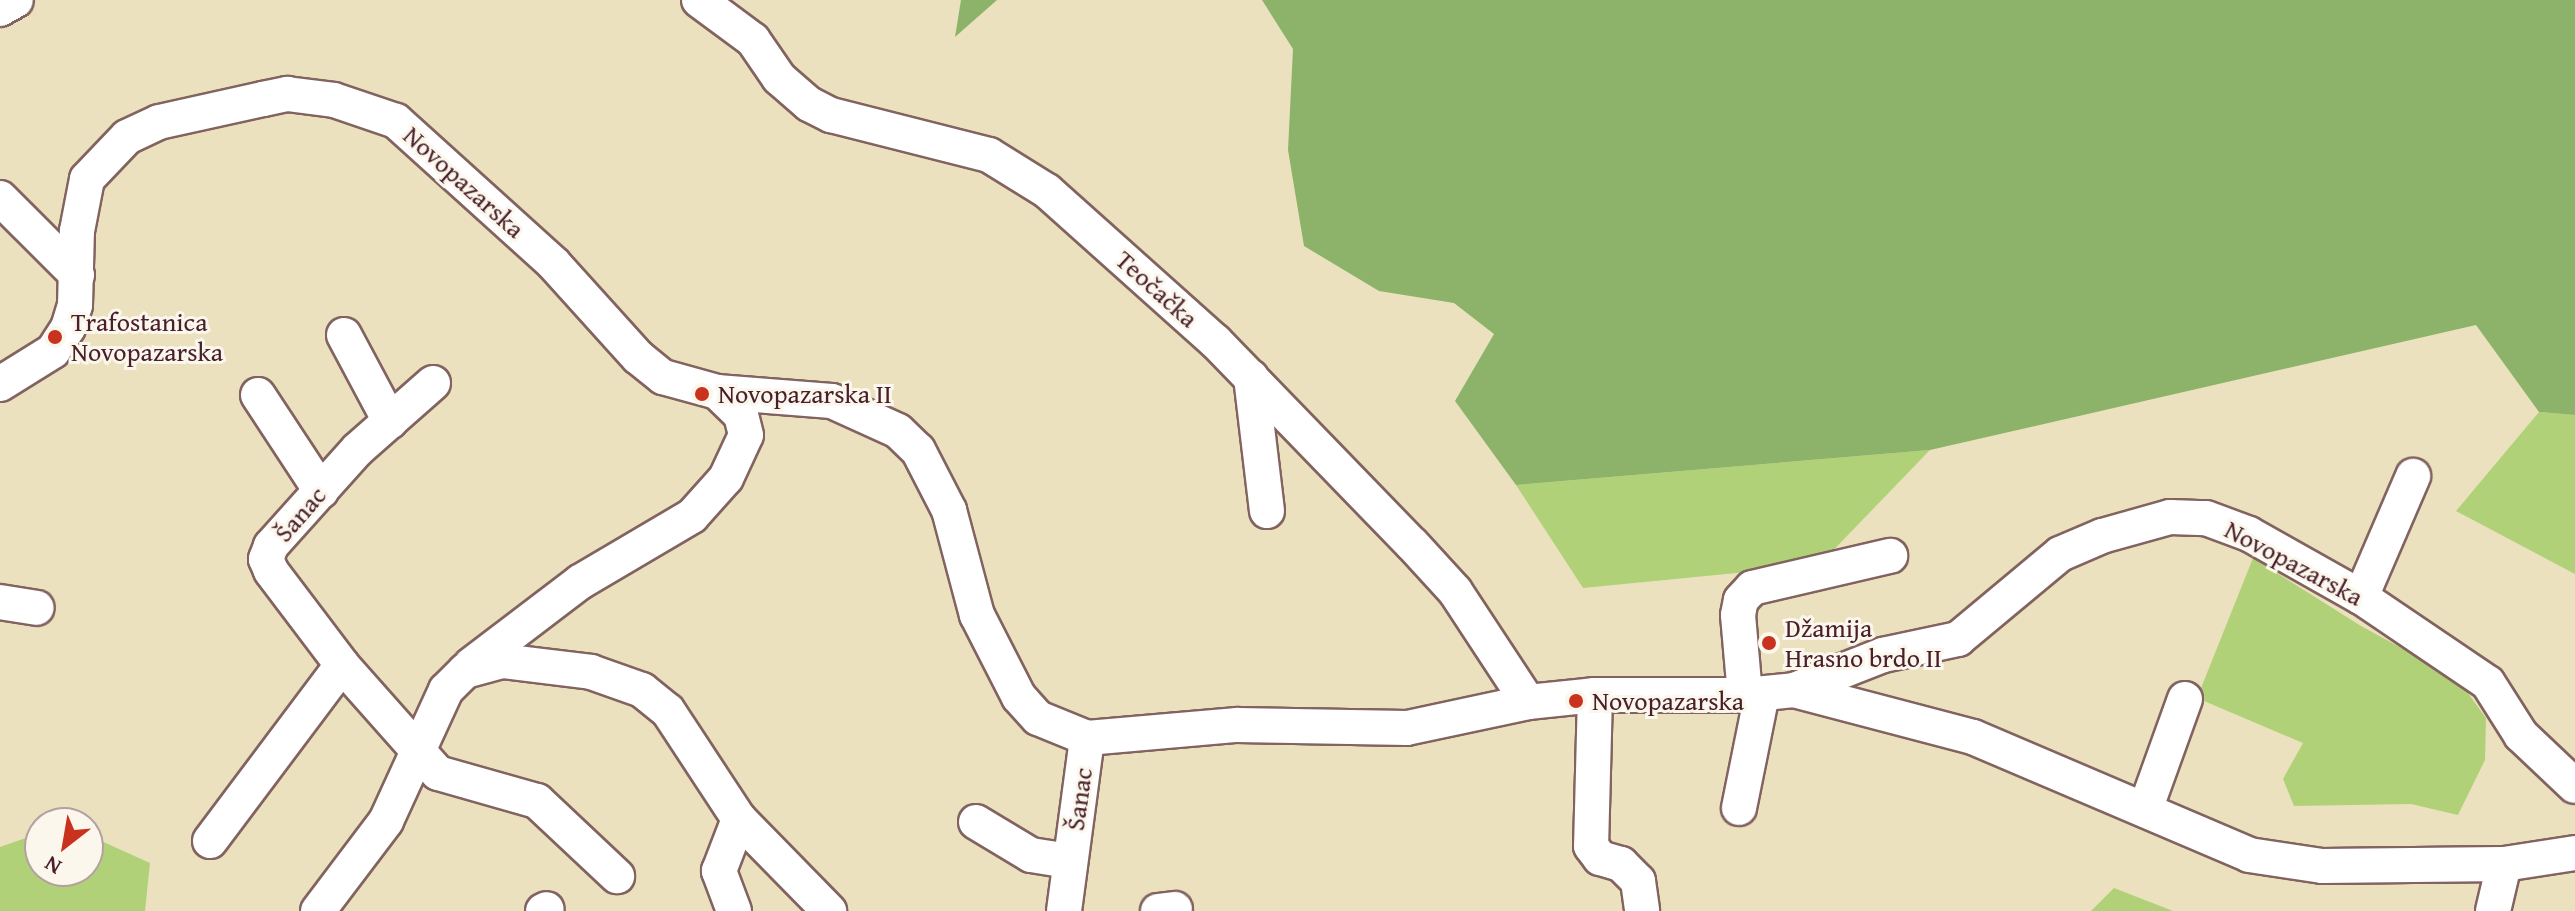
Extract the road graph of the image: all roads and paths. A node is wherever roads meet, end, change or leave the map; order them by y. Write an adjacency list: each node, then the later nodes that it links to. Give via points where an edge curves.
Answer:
1 (16, 0): 3 (street)
2 (699, 0): 7 (street, Teočačka, via 753,40 779,78 809,104 831,115 976,151 1019,169)
3 (0, 9)
4 (0, 198): 5 (street)
5 (77, 275): 9 (street, Novopazarska, via 75,305 53,351); 10 (street, Novopazarska, via 77,231 87,179 127,137 159,122 287,94 334,100 396,121 563,273 638,357 663,377)
6 (344, 335): 12 (street)
7 (1251, 377): 15 (street); 25 (street, Teočačka, via 1455,591)
8 (433, 383): 12 (street, Šanac)
9 (0, 384)
10 (717, 392): 21 (street, via 741,415 746,435 726,478 692,516 580,582); 26 (street, Novopazarska, via 832,401 898,431 918,450 949,510 977,615 1019,697 1038,718)
11 (258, 395): 14 (street)
12 (390, 421): 14 (street, Šanac)
13 (2413, 476): 17 (street)
14 (321, 491): 20 (street, Šanac, via 271,546 266,559)
15 (1267, 511)
16 (1890, 556): 22 (street, via 1752,588 1741,600 1738,615)
17 (2361, 597): 22 (street, Novopazarska, via 2249,534 2206,518 2170,517 2060,554 1958,639 1883,655); 28 (street, Novopazarska, via 2488,683 2521,735)
18 (0, 602): 19 (street)
19 (37, 608)
20 (342, 665): 27 (street, Šanac); 33 (street)
21 (465, 671): 27 (street, via 435,709); 31 (street, via 502,661 549,666 591,672 642,690 668,711)
22 (1767, 693): 23 (street, Novopazarska); 29 (street); 30 (street, Novopazarska, via 1973,737)
23 (1595, 695): 25 (street, Novopazarska); 42 (street, via 1593,853 1621,864 1638,881)
24 (2185, 699): 30 (street)
25 (1528, 702): 26 (street, Novopazarska, via 1407,728 1237,725)
26 (1087, 738): 35 (street, Šanac)
27 (420, 754): 37 (street, Šanac, via 454,780 537,801); 38 (street, via 386,821)
28 (2575, 786)
29 (1739, 808)
30 (2145, 810): 36 (street, Novopazarska, via 2249,855 2322,866)
31 (739, 819): 39 (street, via 719,871); 40 (street)
32 (976, 822): 35 (street, Šanac, via 1031,855)
33 (210, 841)
34 (2575, 853): 36 (street, Novopazarska)
35 (1070, 861): 41 (street, Šanac)
36 (2504, 864): 43 (street)
37 (617, 876)
38 (318, 911)
39 (734, 911)
40 (829, 911)
41 (1064, 911)
42 (1642, 911)
43 (2493, 911)

